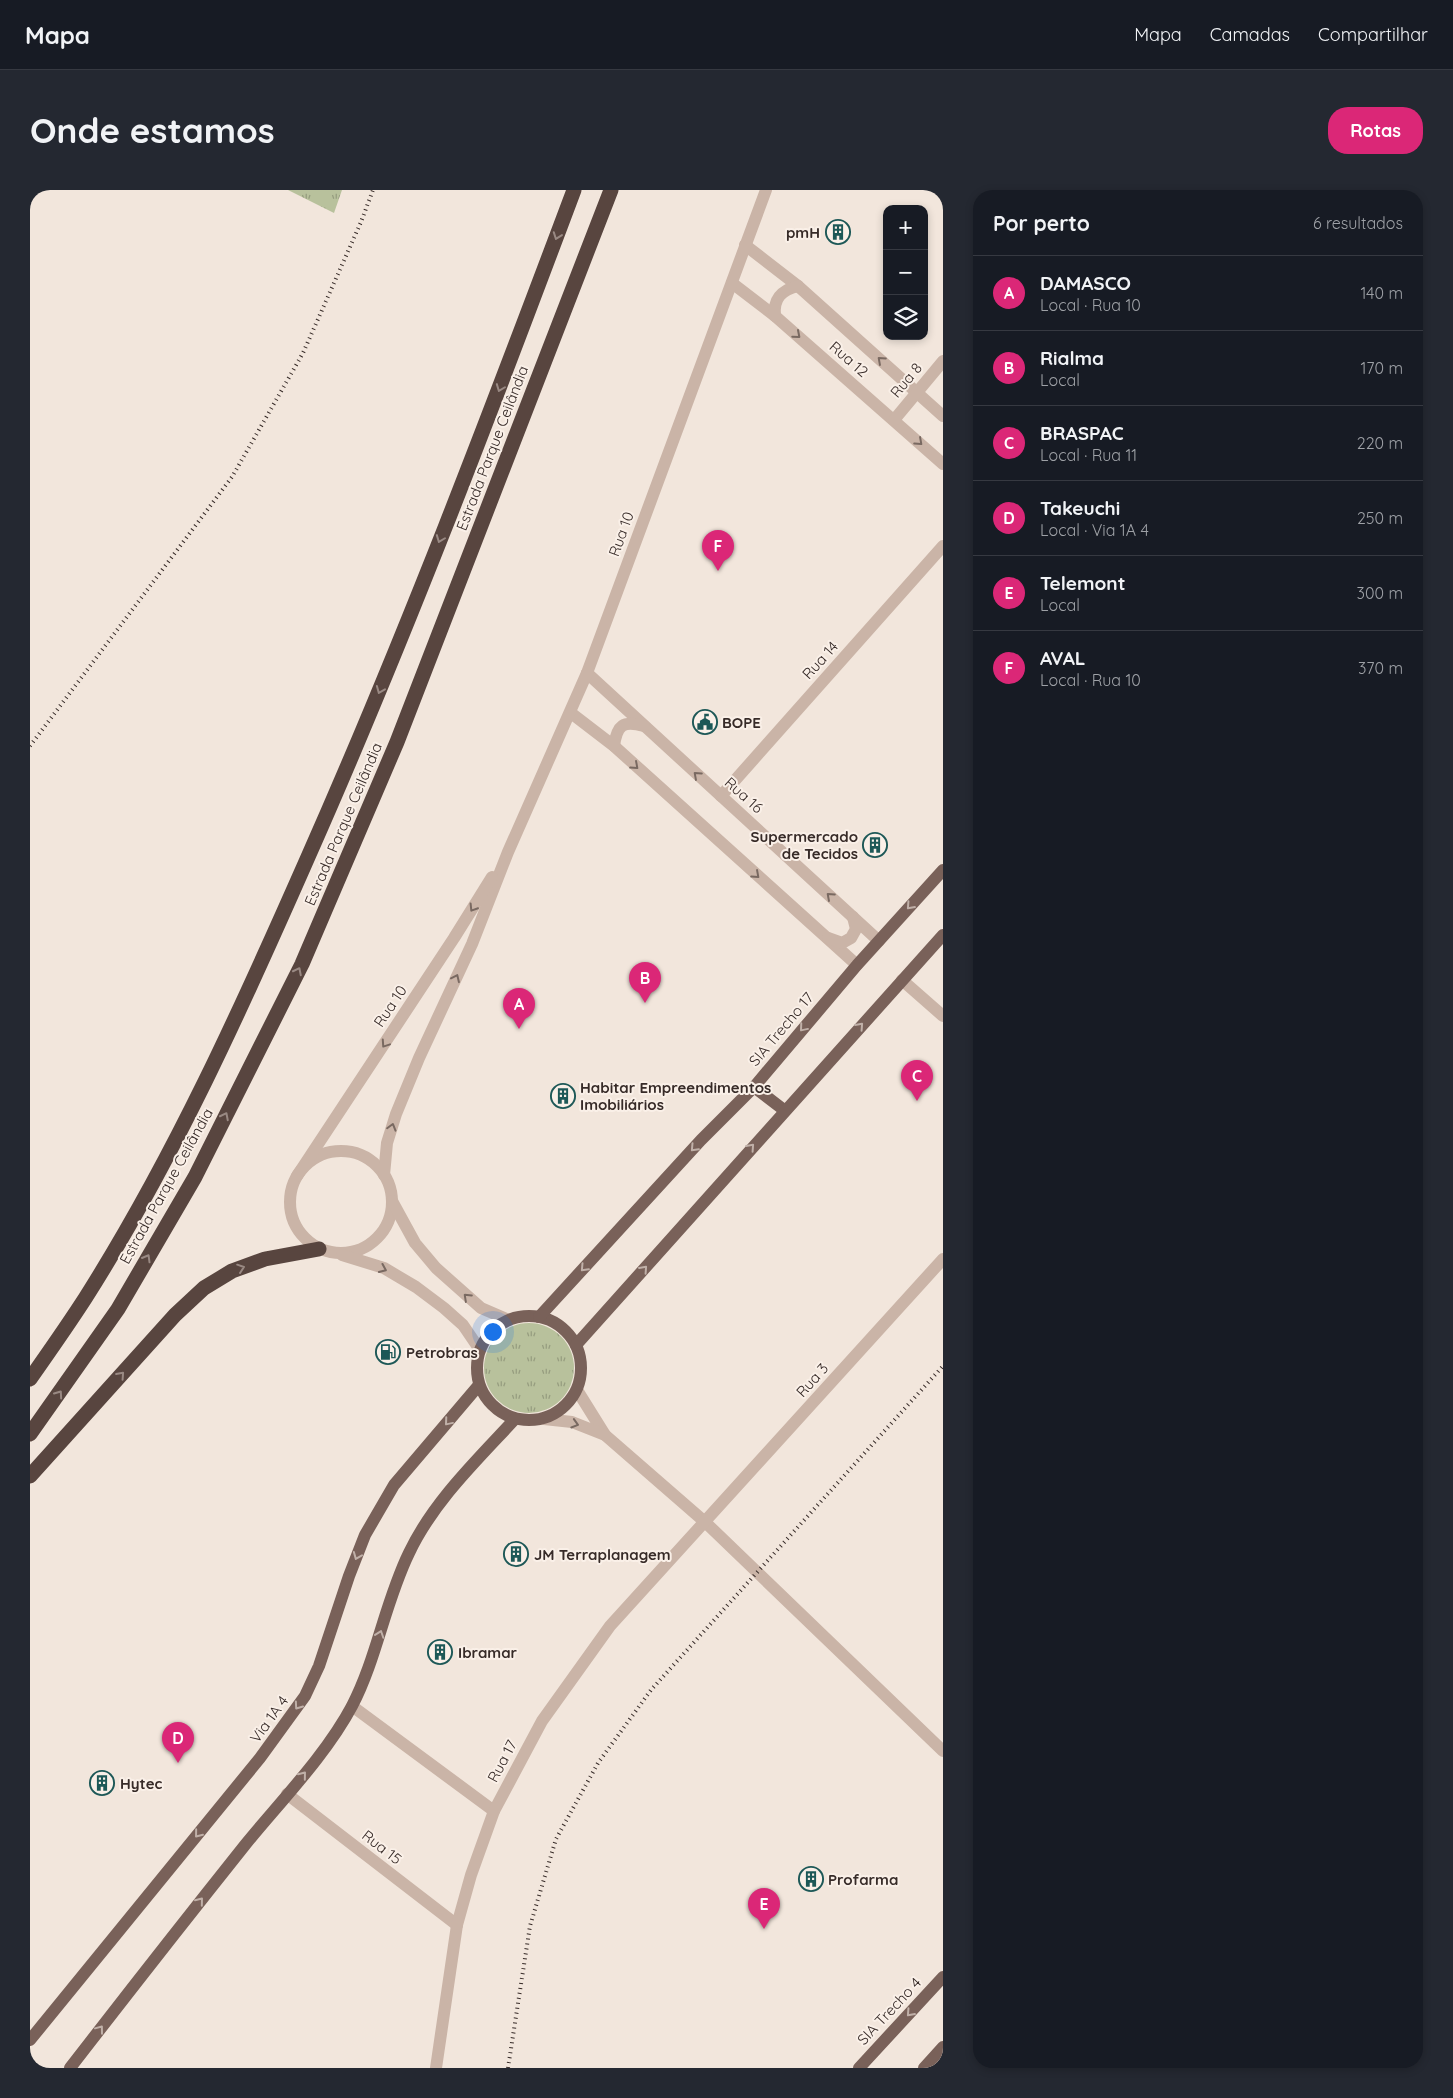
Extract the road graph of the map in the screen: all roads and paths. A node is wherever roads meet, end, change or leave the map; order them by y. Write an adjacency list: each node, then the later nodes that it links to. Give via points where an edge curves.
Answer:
1 (574, 190): 42 (highway, Estrada Parque Ceilândia, one-way to 42, via 414,605 270,943 161,1166 86,1298)
2 (610, 190): 47 (highway, Estrada Parque Ceilândia, one-way to 2, via 118,1309 190,1185 302,964 397,742)
3 (758, 190): 5 (street, Rua 10)
4 (766, 190): 5 (street, Rua 10)
5 (752, 224): 6 (street, Rua 10)
6 (745, 245): 7 (street, Rua 10); 8 (street, Rua 12)
7 (732, 283): 9 (street, Rua 12); 16 (street, Rua 10)
8 (798, 286): 9 (street, via 782,292 777,298); 11 (street, Rua 12, one-way to 8)
9 (775, 316): 13 (street, Rua 12, one-way to 13)
10 (943, 361): 11 (street, Rua 8)
11 (916, 392): 12 (street, Rua 12); 13 (street, Rua 8)
12 (943, 416)
13 (894, 420): 14 (street, Rua 12, one-way to 14)
14 (943, 464)
15 (943, 546): 20 (street, Rua 14)
16 (587, 673): 17 (street, Rua 10); 18 (street, Rua 16)
17 (571, 713): 19 (street); 21 (street, Rua 10)
18 (644, 726): 19 (street, via 631,722 621,726); 20 (street, Rua 16, one-way to 18)
19 (614, 746): 25 (street, one-way to 25)
20 (721, 796): 23 (street, Rua 16, one-way to 20)
21 (508, 852): 32 (street, Rua 10, one-way to 21, via 387,1143 396,1114 472,944); 33 (street, Rua 10, one-way to 33, via 444,955)
22 (943, 870): 26 (main road, SIA Trecho 17, one-way to 26)
23 (853, 917): 25 (street, via 856,929 851,938 842,943); 26 (street, Rua 16)
24 (943, 935): 28 (main road)
25 (826, 937): 27 (street)
26 (879, 941): 27 (main road, SIA Trecho 17)
27 (857, 965): 30 (main road, SIA Trecho 17, one-way to 30)
28 (902, 980): 29 (street); 31 (main road, one-way to 28)
29 (943, 1016)
30 (754, 1087): 31 (main road); 38 (main road, SIA Trecho 17, one-way to 38)
31 (784, 1110): 40 (main road, one-way to 31)
32 (384, 1175): 33 (street, via 373,1162 358,1154 340,1151 323,1154 308,1163); 34 (street)
33 (297, 1176): 35 (street, via 291,1192 290,1209 295,1226)
34 (392, 1201): 36 (street, via 382,1233 370,1244 354,1251); 39 (street, one-way to 34, via 480,1308 436,1268 415,1243)
35 (319, 1249): 36 (street); 49 (highway, one-way to 35, via 175,1315 204,1288 232,1271 265,1259)
36 (337, 1253): 41 (street, one-way to 41, via 384,1268 416,1287 463,1325)
37 (943, 1259): 50 (street, Rua 3)
38 (539, 1317): 39 (main road); 40 (main road, via 562,1327)
39 (509, 1320): 41 (main road, via 497,1327)
40 (576, 1344): 44 (main road, via 581,1367)
41 (480, 1350): 43 (main road)
42 (30, 1379)
43 (479, 1385): 45 (main road, via 492,1406); 57 (main road, Via 1A 4, one-way to 57, via 394,1485 365,1535 320,1666 305,1696 260,1758)
44 (577, 1390): 46 (main road, via 558,1412); 48 (street)
45 (515, 1419): 46 (main road); 51 (main road, one-way to 45, via 408,1553 441,1503)
46 (544, 1419): 48 (street, one-way to 48, via 572,1422)
47 (30, 1434)
48 (605, 1435): 50 (street)
49 (30, 1476)
50 (705, 1522): 52 (street); 54 (street, Rua 17, via 610,1626 581,1664 542,1721)
51 (352, 1706): 53 (main road, one-way to 51, via 321,1753); 54 (street)
52 (943, 1751)
53 (287, 1794): 55 (street, Rua 15); 59 (main road, one-way to 53)
54 (494, 1811): 55 (street, Rua 17)
55 (457, 1926): 60 (street, Rua 17)
56 (943, 1977): 61 (main road, SIA Trecho 4, one-way to 61)
57 (30, 2040)
58 (943, 2047): 62 (main road)
59 (70, 2068)
60 (436, 2068)
61 (859, 2068)
62 (924, 2068)

